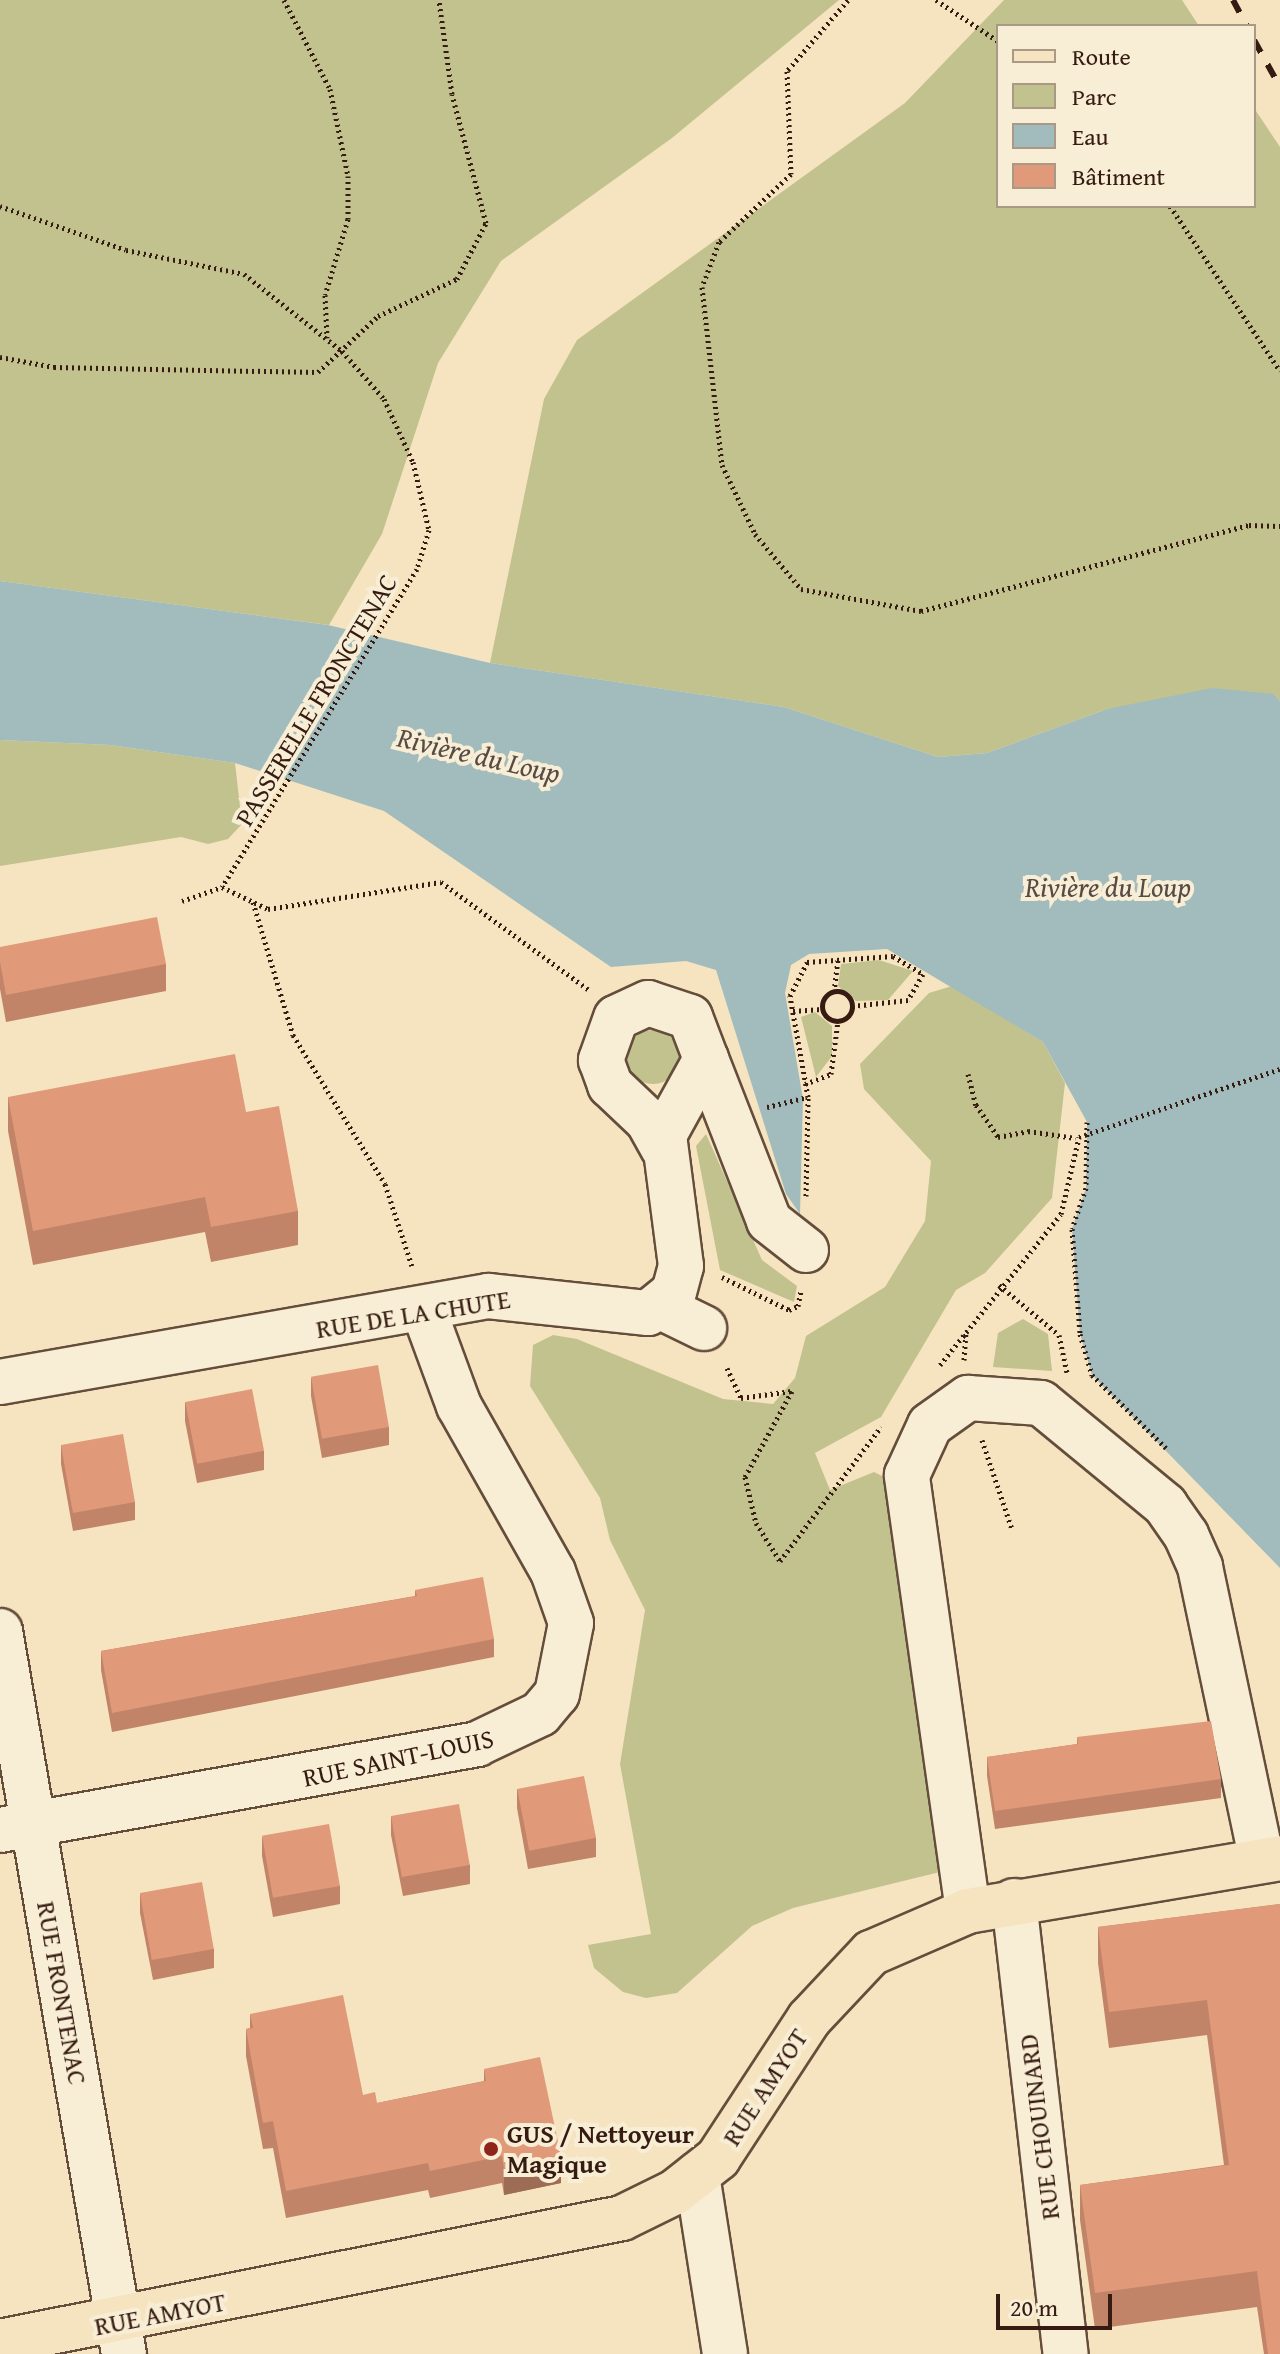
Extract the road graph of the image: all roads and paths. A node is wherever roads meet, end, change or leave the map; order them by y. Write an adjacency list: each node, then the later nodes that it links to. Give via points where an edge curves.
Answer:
1 (284, 0): 8 (path, via 330,89 348,176 348,219 325,295)
2 (439, 0): 9 (path, via 452,94 486,223 457,279 378,316)
3 (848, 0): 12 (path, via 828,14 787,71 791,174 719,242 702,287 722,465 755,534 801,589 921,611 1249,525)
4 (936, 0): 5 (path)
5 (996, 40)
6 (0, 206): 8 (path, PASSERELLE FRONCTENAC, via 126,250 244,274)
7 (1171, 208): 11 (path)
8 (327, 339): 9 (path, PASSERELLE FRONCTENAC)
9 (342, 351): 10 (path, via 318,372 54,367); 13 (path, PASSERELLE FRONCTENAC, via 384,399 413,462 429,530 417,569 250,852)
10 (0, 357)
11 (1280, 371)
12 (1280, 526)
13 (222, 887): 14 (path); 15 (path)
14 (182, 901)
15 (253, 902): 21 (path, via 268,909 441,882); 32 (path, via 293,1035 385,1184)
16 (838, 957): 17 (path); 18 (path, via 893,956 923,974 908,1000); 20 (path, via 807,962 797,972)
17 (834, 992): 18 (path); 19 (path)
18 (852, 1006): 22 (path)
19 (822, 1009): 20 (path); 22 (path)
20 (793, 1011): 26 (path)
21 (620, 1015): 23 (street, via 639,1004 675,1007 696,1024); 30 (street, via 602,1042 602,1068)
22 (838, 1021): 26 (path, via 831,1074)
23 (706, 1059): 30 (street, via 697,1085 667,1123); 31 (street, via 769,1221)
24 (1280, 1069): 29 (path, bridge)
25 (968, 1074): 29 (path, via 976,1105 998,1137 1028,1131)
26 (805, 1084): 27 (path, via 803,1099)
27 (763, 1107)
28 (1087, 1122): 42 (path, via 1086,1188 1072,1229 1084,1348 1092,1375)
29 (1077, 1138): 33 (path, via 1061,1214)
30 (663, 1148): 34 (street, via 681,1266)
31 (806, 1250)
32 (412, 1266)
33 (999, 1285): 38 (path); 40 (path, via 1059,1335 1068,1352)
34 (661, 1307): 35 (street, RUE DE LA CHUTE, via 628,1316 535,1296 488,1296); 36 (street)
35 (424, 1311): 39 (street, RUE DE LA CHUTE); 44 (street, RUE SAINT-LOUIS, via 459,1406 553,1572 571,1623 557,1694 540,1714 477,1744)
36 (704, 1328)
37 (727, 1368): 41 (path, via 741,1398 792,1391 745,1477 756,1523 780,1561)
38 (930, 1377)
39 (0, 1382)
40 (1065, 1385)
41 (886, 1420)
42 (1180, 1461)
43 (0, 1631): 44 (street, RUE FRONTENAC)
44 (16, 1828): 49 (street, RUE FRONTENAC)
45 (1271, 1859): 46 (main road, RUE AMYOT); 47 (street, via 1200,1567 1186,1535 1153,1495 1041,1403 968,1398 930,1425 907,1475)
46 (1014, 1901): 47 (main road, RUE AMYOT); 52 (street, RUE CHOUINARD)
47 (968, 1911): 48 (main road, RUE AMYOT, via 871,1953 836,1985 751,2117)
48 (697, 2175): 49 (main road, RUE AMYOT, via 602,2225); 51 (street)
49 (121, 2338): 50 (main road, RUE AMYOT)
50 (0, 2342)
51 (725, 2354)
52 (1066, 2354)

